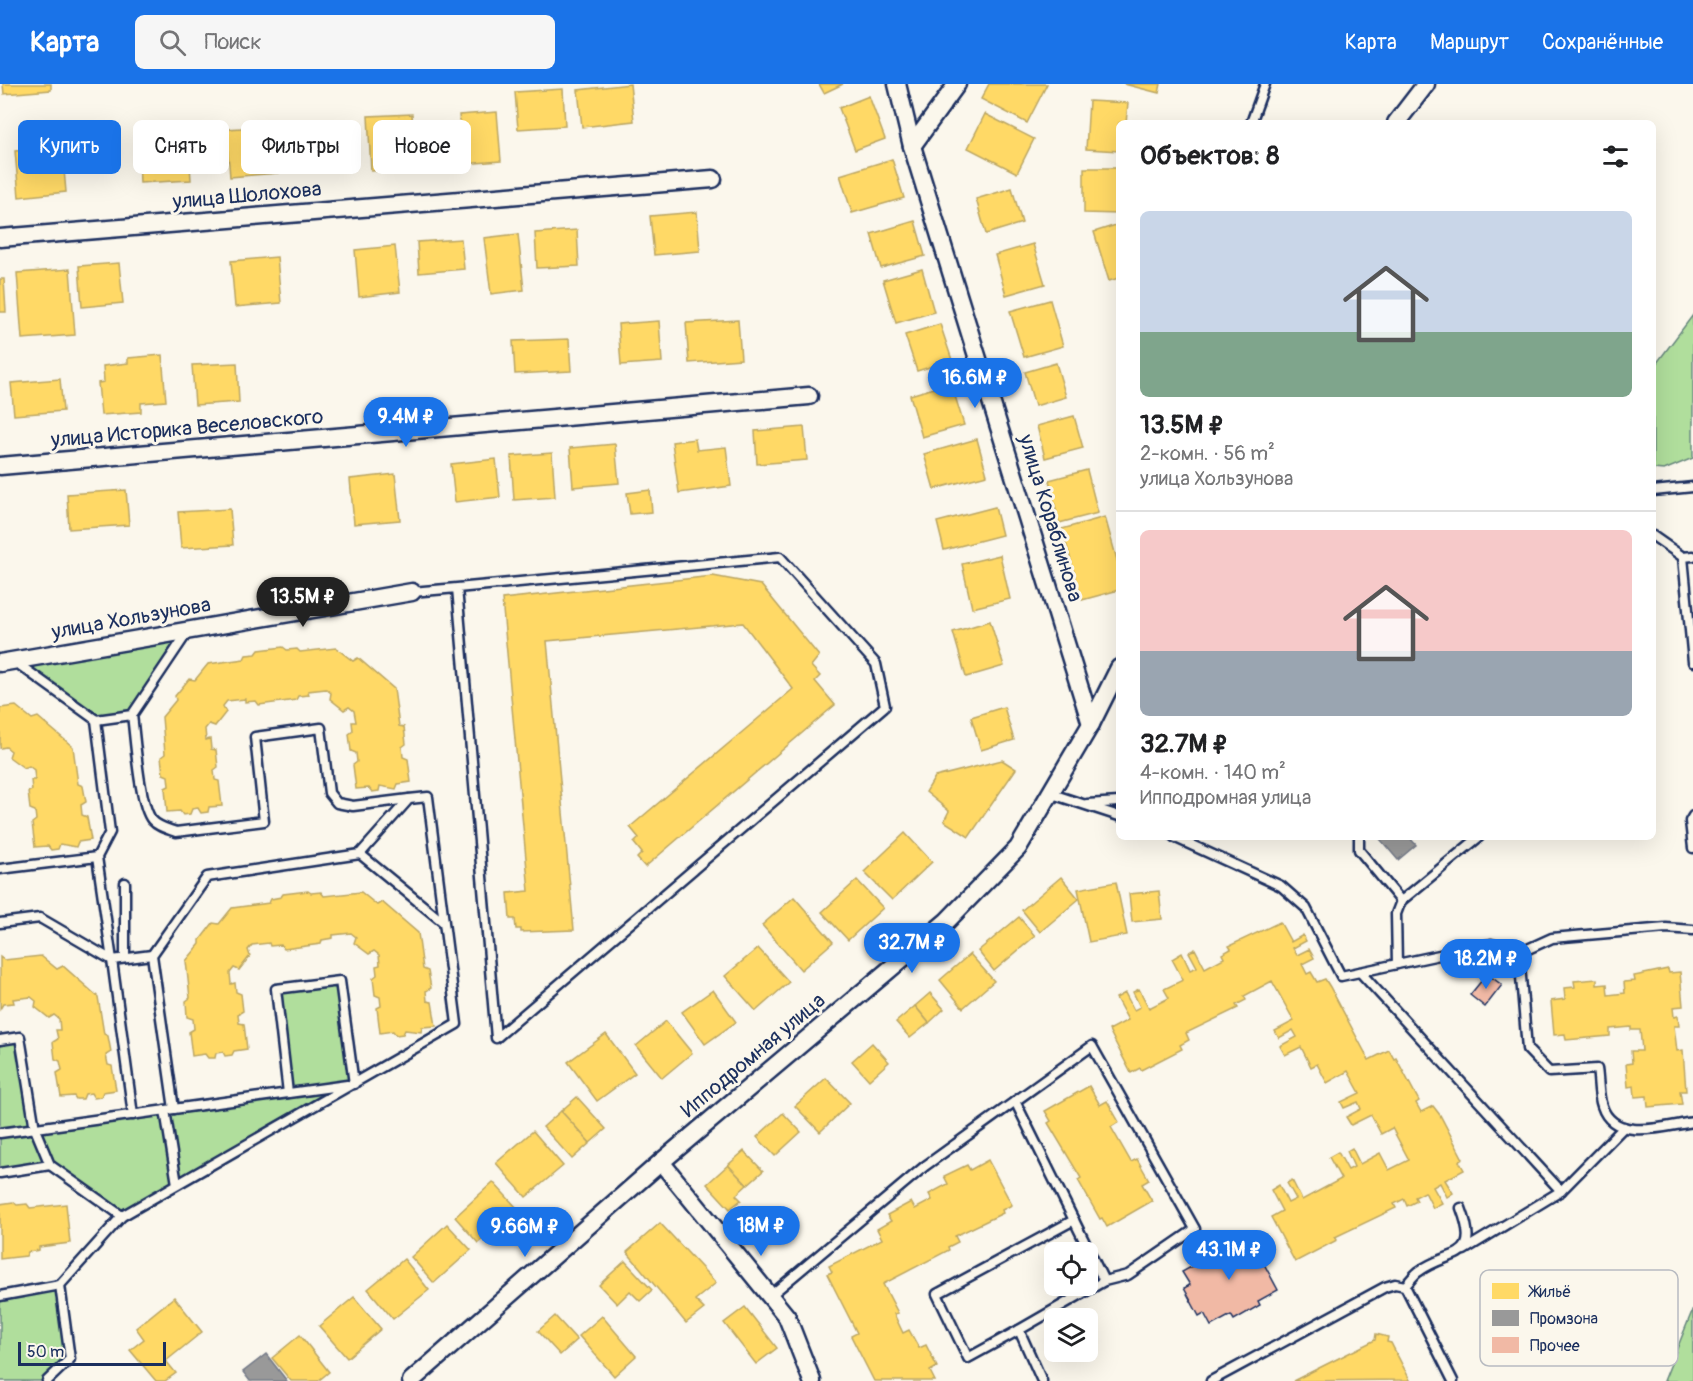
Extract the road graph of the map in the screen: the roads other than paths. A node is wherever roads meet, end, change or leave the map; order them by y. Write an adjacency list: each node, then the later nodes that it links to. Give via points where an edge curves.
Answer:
1 (897, 84): 7 (street, улица Кораблинова)
2 (957, 84): 7 (street)
3 (1265, 84): 5 (lane)
4 (1426, 84): 6 (street)
5 (1252, 120)
6 (1398, 120)
7 (912, 146): 25 (street, улица Кораблинова)
8 (713, 179): 9 (street, улица Шолохова)
9 (0, 238)
10 (809, 396): 11 (street, улица Историка Веселовского)
11 (0, 466)
12 (1693, 487): 13 (lane)
13 (1656, 491)
14 (1656, 538): 15 (lane)
15 (1688, 557): 20 (lane)
16 (457, 588): 16 (lane, via 780,557 876,664 885,706 496,1038); 17 (lane)
17 (412, 592): 18 (street, улица Хользунова)
18 (189, 630): 19 (street, улица Хользунова); 23 (lane)
19 (7, 662): 24 (lane)
20 (1693, 662)
21 (1116, 679): 22 (street, Ипподромная улица)
22 (1112, 694): 25 (street, Ипподромная улица)
23 (132, 715): 24 (lane); 27 (lane, via 144,804 151,819 163,828 177,831 264,821 255,737 321,728 329,793 338,803 354,806)
24 (96, 720): 37 (lane, via 110,832)
25 (1091, 724): 26 (street, Ипподромная улица)
26 (1052, 794): 29 (lane); 60 (street, Ипподромная улица, via 1018,848 947,921)
27 (409, 799): 36 (lane); 41 (lane, via 428,797)
28 (1116, 802): 29 (lane)
29 (1083, 804): 30 (lane)
30 (1116, 815)
31 (1693, 816): 35 (lane)
32 (1181, 840): 49 (lane, via 1281,886 1306,908 1341,976)
33 (1359, 840): 40 (lane, via 1359,850)
34 (1475, 840): 40 (lane)
35 (1693, 848)
36 (360, 854): 41 (lane); 45 (lane, via 207,877)
37 (97, 857): 38 (lane); 47 (lane)
38 (0, 869)
39 (125, 883): 46 (lane)
40 (1401, 901): 48 (lane, via 1396,914)
41 (443, 922): 51 (lane, via 457,1024)
42 (0, 923): 47 (lane, via 40,918)
43 (1693, 930): 44 (lane, via 1666,928 1551,938)
44 (1519, 953): 48 (lane, via 1491,944); 58 (lane, via 1527,1049 1549,1072 1597,1069 1602,1106 1611,1121)
45 (152, 955): 46 (lane); 54 (lane)
46 (125, 958): 47 (lane)
47 (112, 960): 55 (lane)
48 (1396, 964): 49 (lane)
49 (1360, 972): 64 (lane)
50 (0, 1040): 57 (lane, via 21,1037)
51 (354, 1084): 52 (lane); 52 (lane, via 340,981 276,989); 63 (lane)
52 (288, 1093): 54 (lane)
53 (1015, 1101): 67 (lane); 69 (lane, via 1092,1046 1195,1229 1128,1275); 73 (lane, via 925,1166)
54 (170, 1109): 55 (lane); 63 (lane)
55 (133, 1115): 57 (lane)
56 (1693, 1122): 58 (lane)
57 (35, 1128): 59 (lane); 61 (lane)
58 (1624, 1128): 64 (lane)
59 (0, 1133)
60 (661, 1162): 73 (street); 76 (street, Ипподромная улица)
61 (50, 1165): 62 (lane); 66 (lane)
62 (0, 1173)
63 (177, 1184): 66 (lane)
64 (1561, 1191): 68 (lane)
65 (1461, 1208): 68 (lane, via 1469,1229)
66 (122, 1216): 70 (lane)
67 (1074, 1220): 69 (lane); 74 (lane, via 937,1294 968,1358)
68 (1464, 1250): 71 (lane, via 1418,1272)
69 (1104, 1281): 74 (lane)
70 (60, 1285): 72 (lane); 75 (lane, via 70,1359)
71 (1405, 1286): 79 (lane, via 1385,1287); 80 (lane)
72 (0, 1296)
73 (770, 1296): 77 (street, via 787,1317)
74 (1019, 1330): 78 (lane)
75 (47, 1381)
76 (411, 1381)
77 (812, 1381)
78 (1042, 1381)
79 (1211, 1381)
80 (1453, 1381)

